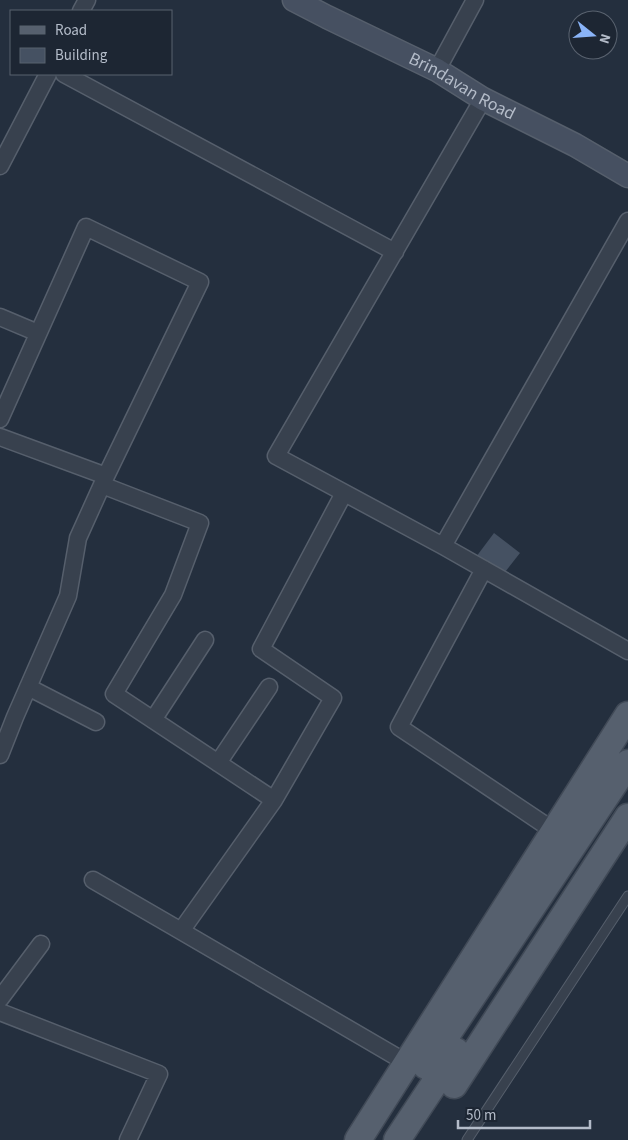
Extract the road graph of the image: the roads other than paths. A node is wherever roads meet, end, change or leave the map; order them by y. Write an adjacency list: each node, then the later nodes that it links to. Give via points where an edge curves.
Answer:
1 (294, 0): 3 (street, Brindavan Road)
2 (475, 0): 3 (street)
3 (437, 70): 6 (street, Brindavan Road)
4 (47, 75): 7 (street)
5 (66, 75): 10 (street)
6 (484, 99): 8 (street, Brindavan Road); 10 (street)
7 (0, 166)
8 (628, 176)
9 (628, 221): 17 (street)
10 (395, 252): 16 (street, via 276,456)
11 (0, 317): 12 (street)
12 (38, 334): 13 (street); 15 (street, via 86,227 200,282)
13 (0, 420)
14 (0, 437): 15 (street)
15 (104, 480): 21 (street, via 78,538 68,596); 24 (street, via 200,523 173,595 114,694)
16 (344, 493): 17 (street); 31 (street, via 261,649 333,698)
17 (443, 546): 18 (street)
18 (484, 569): 20 (street); 33 (street, via 398,727)
19 (206, 640): 24 (street)
20 (628, 651)
21 (28, 687): 25 (street); 26 (street)
22 (268, 687): 28 (street)
23 (628, 715): 33 (main road)
24 (153, 720): 28 (street)
25 (96, 722)
26 (4, 732): 27 (street)
27 (0, 755)
28 (218, 763): 31 (street)
29 (628, 763): 43 (main road)
30 (628, 784): 44 (main road)
31 (274, 800): 36 (street)
32 (628, 817): 45 (main road)
33 (554, 831): 40 (main road)
34 (93, 880): 36 (street)
35 (628, 896): 46 (lane)
36 (182, 930): 40 (street)
37 (41, 944): 38 (street)
38 (0, 999)
39 (0, 1012): 41 (street, via 159,1074)
40 (407, 1063): 42 (main road)
41 (128, 1140)
42 (358, 1140)
43 (378, 1140)
44 (397, 1140)
45 (418, 1140)
46 (467, 1140)

